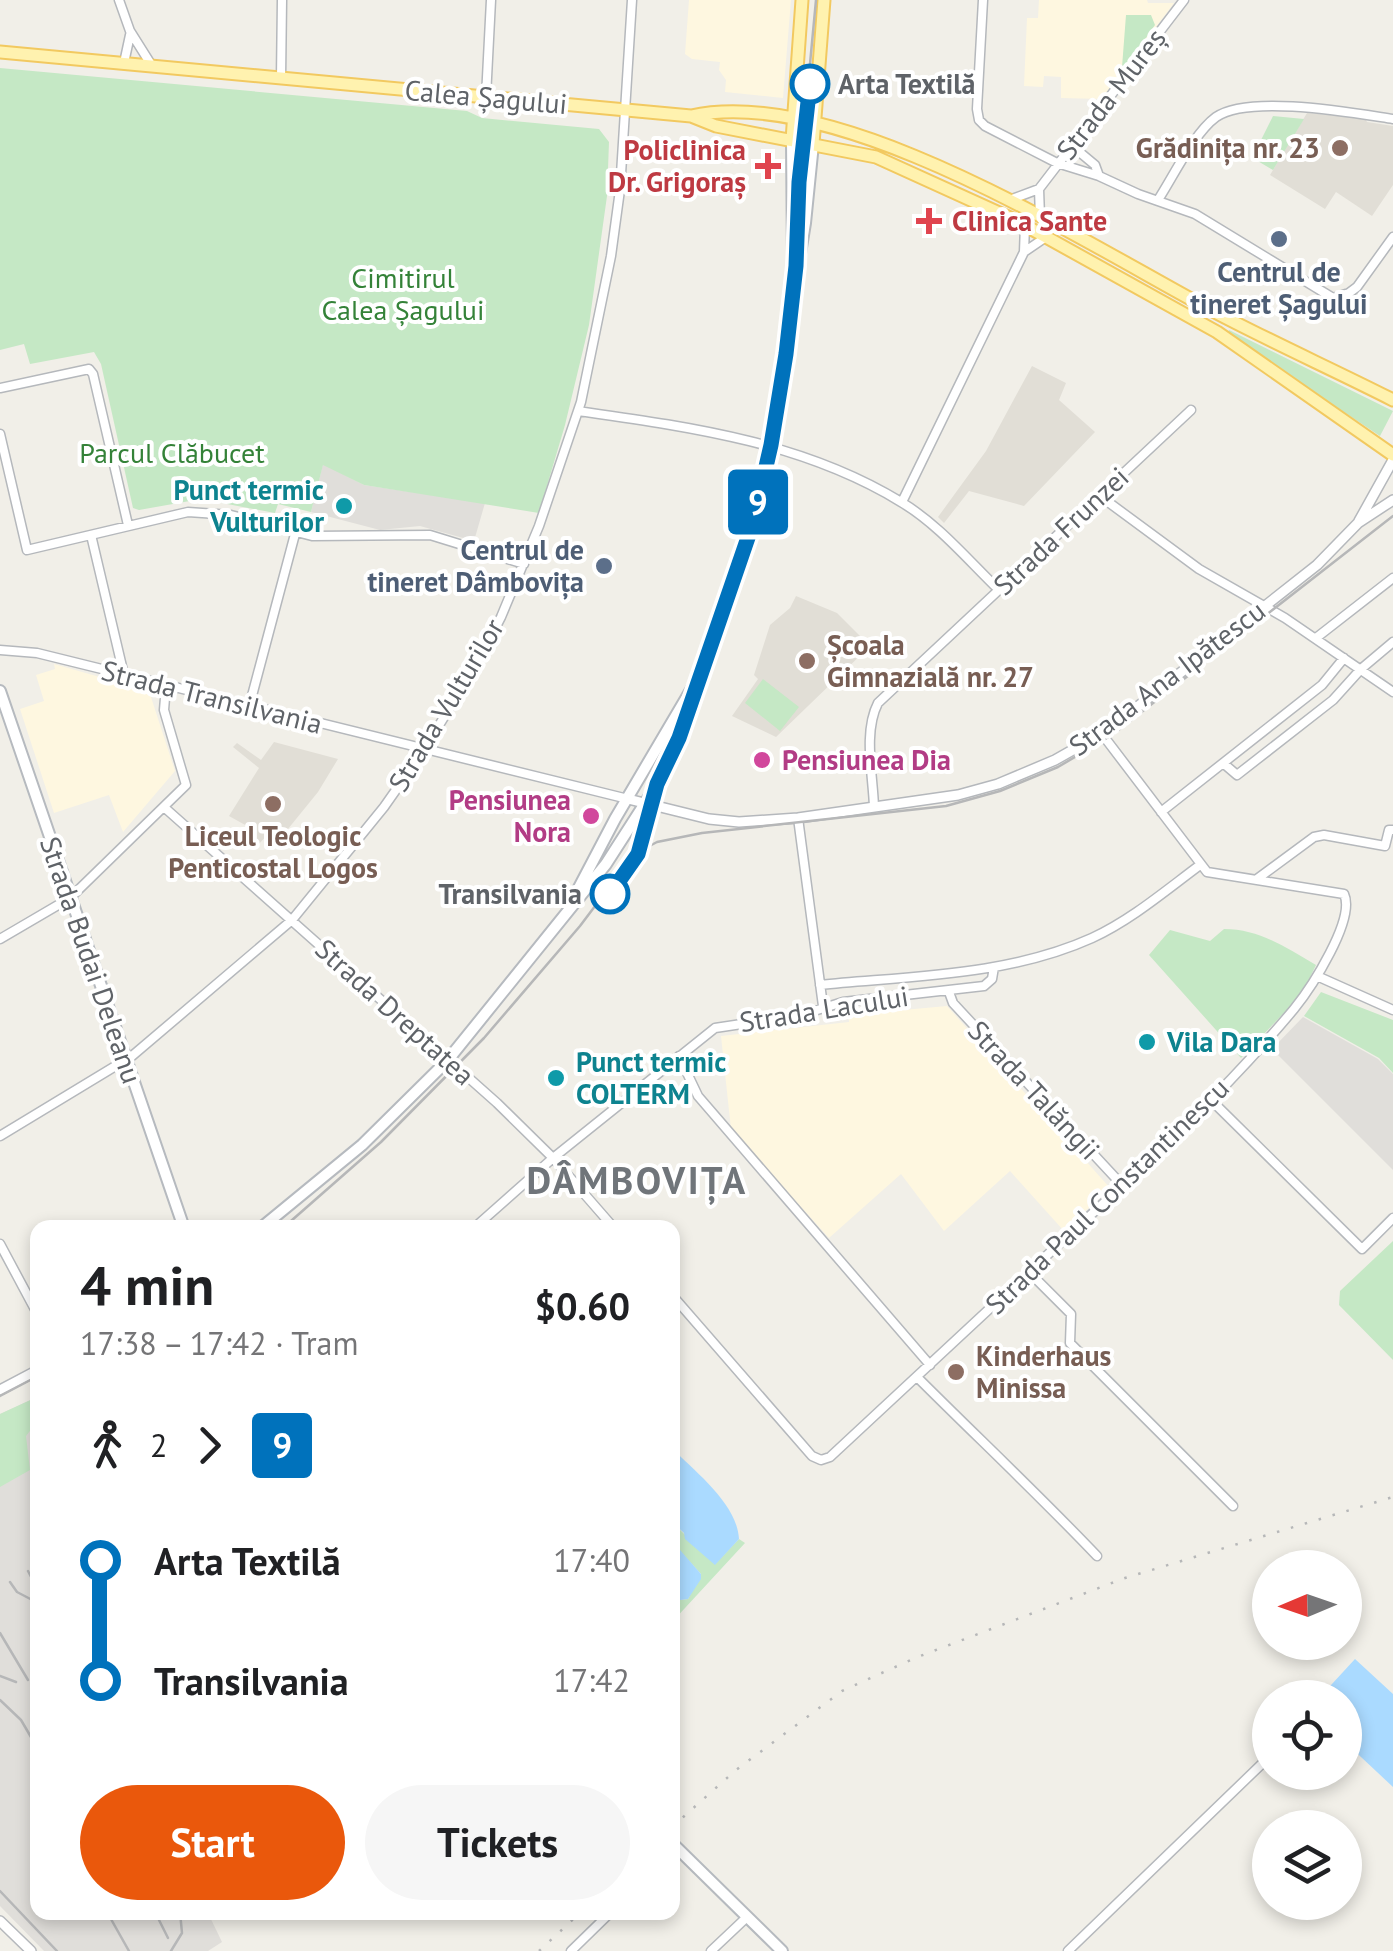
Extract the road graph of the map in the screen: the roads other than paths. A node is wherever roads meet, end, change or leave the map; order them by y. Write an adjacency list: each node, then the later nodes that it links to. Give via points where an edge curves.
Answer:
1 (119, 0): 9 (street)
2 (282, 0): 13 (street)
3 (491, 0): 14 (street)
4 (632, 0): 15 (street, Strada Vulturilor)
5 (802, 0): 18 (main road)
6 (824, 0): 19 (main road)
7 (983, 0): 23 (street, via 979,120)
8 (1184, 0): 22 (street, Strada Mureș)
9 (130, 30): 11 (street); 12 (street)
10 (0, 52): 11 (main road, Calea Șagului)
11 (124, 63): 12 (main road, Calea Șagului)
12 (152, 66): 13 (main road, Calea Șagului)
13 (280, 78): 14 (main road, Calea Șagului)
14 (486, 97): 15 (main road, Calea Șagului)
15 (626, 110): 16 (main road, Calea Șagului); 37 (street, Strada Vulturilor, via 611,256)
16 (692, 116): 18 (main road, Calea Șagului, via 718,110); 20 (main road, Calea Șagului)
17 (1393, 118): 27 (street, via 1298,108 1235,110 1206,127)
18 (793, 120): 19 (main road, Calea Șagului); 20 (main road)
19 (816, 124): 21 (main road); 26 (main road, Calea Șagului, via 880,142)
20 (792, 140): 21 (main road, Calea Șagului); 33 (main road)
21 (814, 144): 29 (main road, Calea Șagului, via 876,157); 33 (main road)
22 (1071, 145): 23 (street, Strada Mureș); 24 (street)
23 (1057, 163): 24 (street); 25 (street, Strada Mureș)
24 (1099, 176): 27 (street)
25 (1039, 188): 26 (street, Strada Mureș); 28 (street, Strada Mureș)
26 (1008, 200): 28 (main road, Calea Șagului)
27 (1158, 200): 31 (street, via 1210,222 1333,298 1357,287)
28 (1040, 217): 35 (main road, Calea Șagului)
29 (1024, 226): 30 (main road, Calea Șagului); 32 (street)
30 (1046, 237): 32 (street); 40 (main road, Calea Șagului, via 1217,332)
31 (1393, 237)
32 (1024, 252): 43 (street)
33 (794, 278): 39 (main road)
34 (0, 388): 45 (street, via 89,369)
35 (1393, 400)
36 (1191, 410): 41 (street, Strada Frunzei)
37 (578, 411): 39 (street); 48 (street, Strada Vulturilor)
38 (0, 434): 47 (street, via 27,550)
39 (770, 444): 43 (street); 58 (main road)
40 (1393, 457): 44 (street, Strada Ana Ipătescu)
41 (1100, 496): 50 (street, Strada Frunzei); 51 (street, via 1199,569)
42 (1393, 500): 44 (street, Strada Ana Ipătescu)
43 (902, 502): 50 (street)
44 (1358, 523): 51 (street, Strada Ana Ipătescu)
45 (128, 525): 46 (street, via 218,513); 47 (street)
46 (296, 534): 48 (street, via 430,535); 62 (street)
47 (91, 535): 57 (street)
48 (524, 564): 64 (street, Strada Vulturilor, via 480,658)
49 (1393, 578): 52 (street)
50 (998, 589): 68 (street, Strada Frunzei, via 878,702 871,734)
51 (1264, 606): 52 (street); 63 (street, Strada Ana Ipătescu)
52 (1316, 638): 55 (street)
53 (1393, 642): 56 (street)
54 (0, 650): 57 (street, Strada Transilvania)
55 (1344, 658): 56 (street); 65 (street, via 1322,685)
56 (1361, 669): 61 (street); 65 (street, via 1333,700 1237,776)
57 (124, 675): 59 (street, Strada Transilvania)
58 (699, 678): 66 (main road); 67 (main road, via 680,739)
59 (166, 686): 62 (street, Strada Transilvania); 69 (street, via 164,710 186,785)
60 (0, 691): 75 (main road, Strada Budai Deleanu)
61 (1393, 692)
62 (248, 706): 64 (street, Strada Transilvania)
63 (1102, 734): 68 (street, Strada Ana Ipătescu, via 998,784); 70 (street)
64 (424, 750): 66 (street, Strada Ana Ipătescu); 76 (street, Strada Vulturilor)
65 (1224, 763): 70 (street)
66 (628, 799): 67 (street, Strada Ana Ipătescu); 77 (main road)
67 (645, 803): 71 (street, Strada Ana Ipătescu, via 724,821); 77 (main road)
68 (874, 807): 71 (street, Strada Ana Ipătescu)
69 (165, 808): 75 (street); 76 (street, Strada Dreptatea)
70 (1161, 812): 73 (street)
71 (798, 818): 81 (street)
72 (1393, 830): 74 (street, via 1386,846 1314,837)
73 (1200, 865): 74 (street, via 1214,876); 79 (street, Strada Lacului, via 1092,938)
74 (1257, 879): 80 (street, Strada Paul Constantinescu, via 1334,890 1346,898 1346,916)
75 (70, 898): 78 (street); 86 (main road, Strada Budai Deleanu)
76 (292, 920): 86 (street, Strada Vulturilor); 87 (street, Strada Dreptatea)
77 (560, 924): 87 (main road)
78 (0, 939)
79 (994, 967): 81 (street, Strada Lacului); 82 (street, Strada Lacului, via 989,984)
80 (1317, 976): 84 (street); 88 (street, Strada Paul Constantinescu)
81 (820, 985): 83 (street)
82 (949, 992): 83 (street, Strada Lacului); 91 (street, Strada Talăngii)
83 (823, 1006): 85 (street, Strada Lacului, via 721,1026)
84 (1393, 1010)
85 (679, 1056): 90 (street, Strada Lacului); 101 (street, via 698,1096)
86 (126, 1061): 89 (street, Strada Vulturilor); 93 (main road, Strada Budai Deleanu)
87 (447, 1061): 90 (street, Strada Dreptatea); 94 (main road, via 362,1145)
88 (1211, 1100): 91 (street, Strada Paul Constantinescu); 92 (street, via 1362,1248)
89 (0, 1136)
90 (553, 1158): 95 (street, Strada Lacului); 96 (street, Strada Dreptatea)
91 (1119, 1190): 98 (street, Strada Paul Constantinescu)
92 (1393, 1218)
93 (181, 1220)
94 (271, 1220)
95 (483, 1220)
96 (607, 1220)
97 (0, 1244): 99 (street)
98 (1029, 1272): 101 (street, Strada Paul Constantinescu); 105 (street, via 1071,1314 1070,1343)
99 (30, 1300)
100 (680, 1304): 103 (street, Strada Paul Constantinescu, via 822,1460)
101 (930, 1365): 103 (street, Strada Paul Constantinescu)
102 (30, 1374): 104 (street)
103 (916, 1378): 106 (street)
104 (0, 1390)
105 (1233, 1506)
106 (1097, 1556)
107 (1252, 1773): 116 (street)
108 (680, 1854): 109 (main road)
109 (747, 1916): 114 (street); 115 (main road)
110 (603, 1920): 113 (street)
111 (0, 1921): 112 (street)
112 (30, 1951)
113 (571, 1951)
114 (711, 1951)
115 (782, 1951)
116 (1068, 1951)

